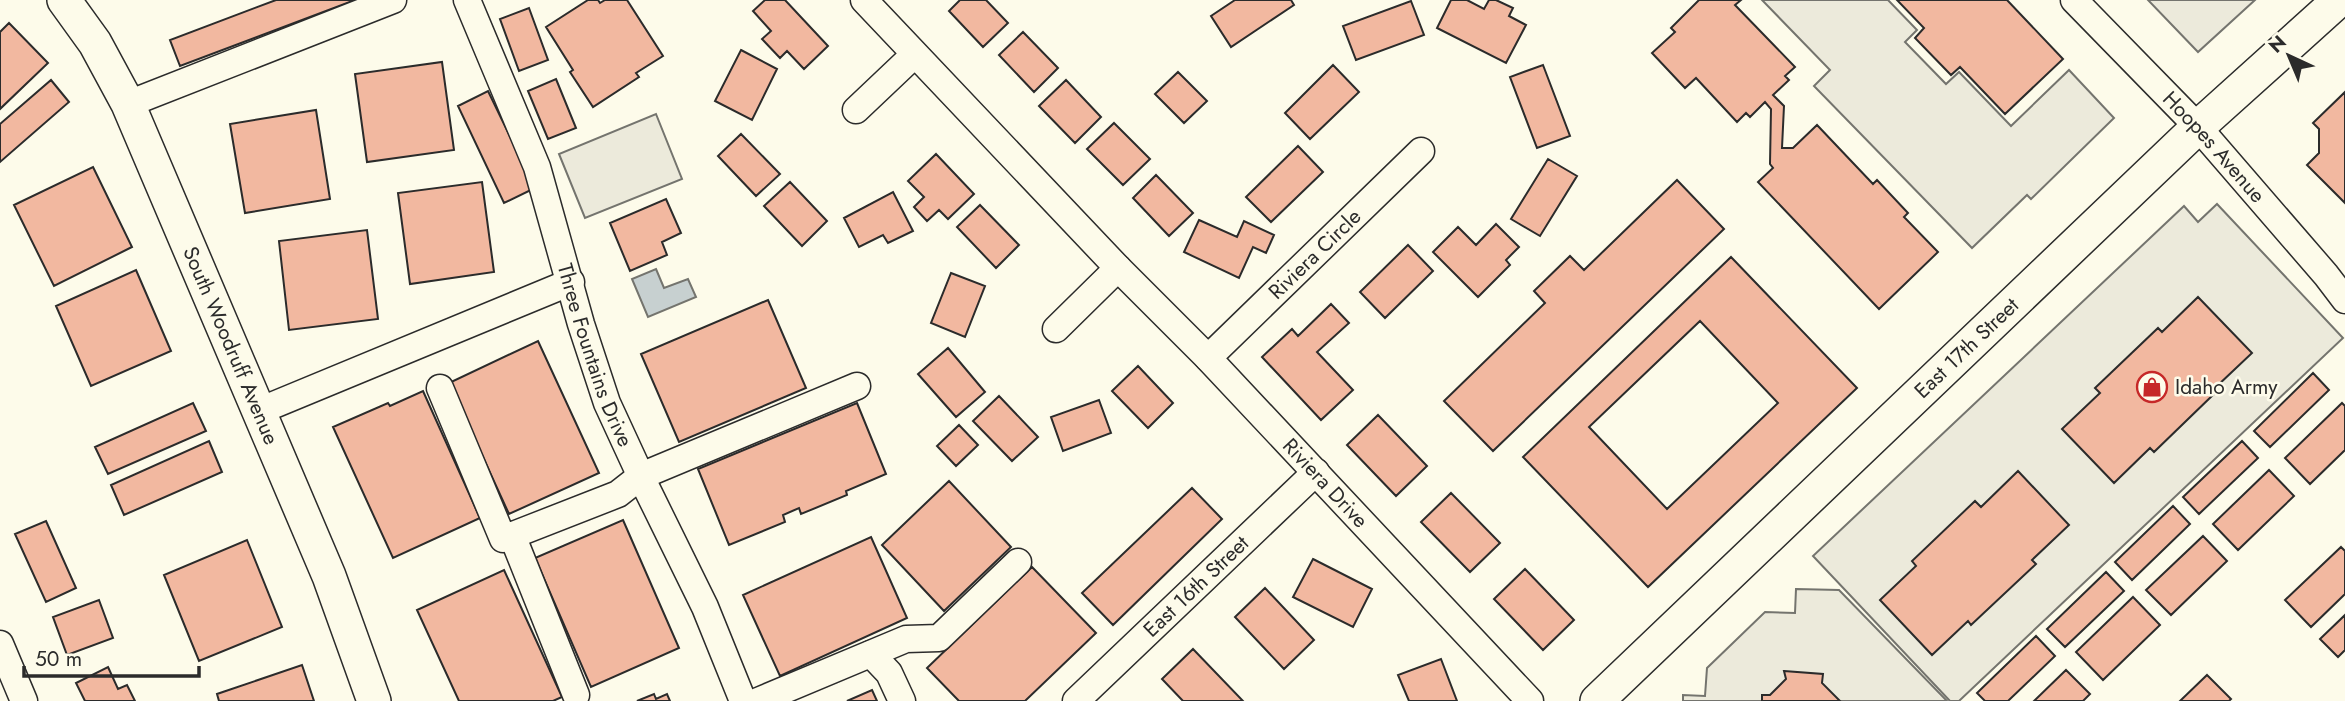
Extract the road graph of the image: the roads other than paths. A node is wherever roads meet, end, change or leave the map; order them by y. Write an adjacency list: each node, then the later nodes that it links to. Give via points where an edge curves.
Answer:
1 (64, 0): 8 (main road, South Woodruff Avenue)
2 (393, 0): 8 (street)
3 (467, 0): 13 (street, Three Fountains Drive, via 537,167)
4 (864, 0): 7 (street, Riviera Drive)
5 (2074, 0): 10 (street, Hoopes Avenue)
6 (2339, 0): 10 (main road, East 17th Street)
7 (914, 55): 9 (street); 12 (street, Riviera Drive)
8 (128, 104): 19 (main road, South Woodruff Avenue)
9 (856, 110)
10 (2197, 127): 14 (street, Hoopes Avenue); 34 (main road, East 17th Street)
11 (1421, 151): 16 (street, Riviera Circle)
12 (1118, 268): 15 (street); 16 (street, Riviera Drive)
13 (570, 282): 19 (street); 21 (street, Three Fountains Drive, via 607,403)
14 (2345, 300)
15 (1056, 329)
16 (1208, 358): 20 (street, Riviera Drive)
17 (857, 386): 21 (street)
18 (440, 388): 22 (street, via 503,539)
19 (259, 411): 28 (main road, South Woodruff Avenue, via 329,576)
20 (1316, 472): 32 (street, East 16th Street); 33 (street, Riviera Drive)
21 (641, 476): 22 (street, via 618,494); 29 (street, Three Fountains Drive, via 705,607)
22 (512, 535): 26 (street)
23 (1018, 562): 25 (street, via 939,638 906,639)
24 (0, 644): 27 (street)
25 (871, 654): 30 (street); 31 (street, via 889,673)
26 (576, 695)
27 (24, 701)
28 (374, 701)
29 (743, 701)
30 (758, 701)
31 (902, 701)
32 (1076, 701)
33 (1530, 701)
34 (1597, 701)

